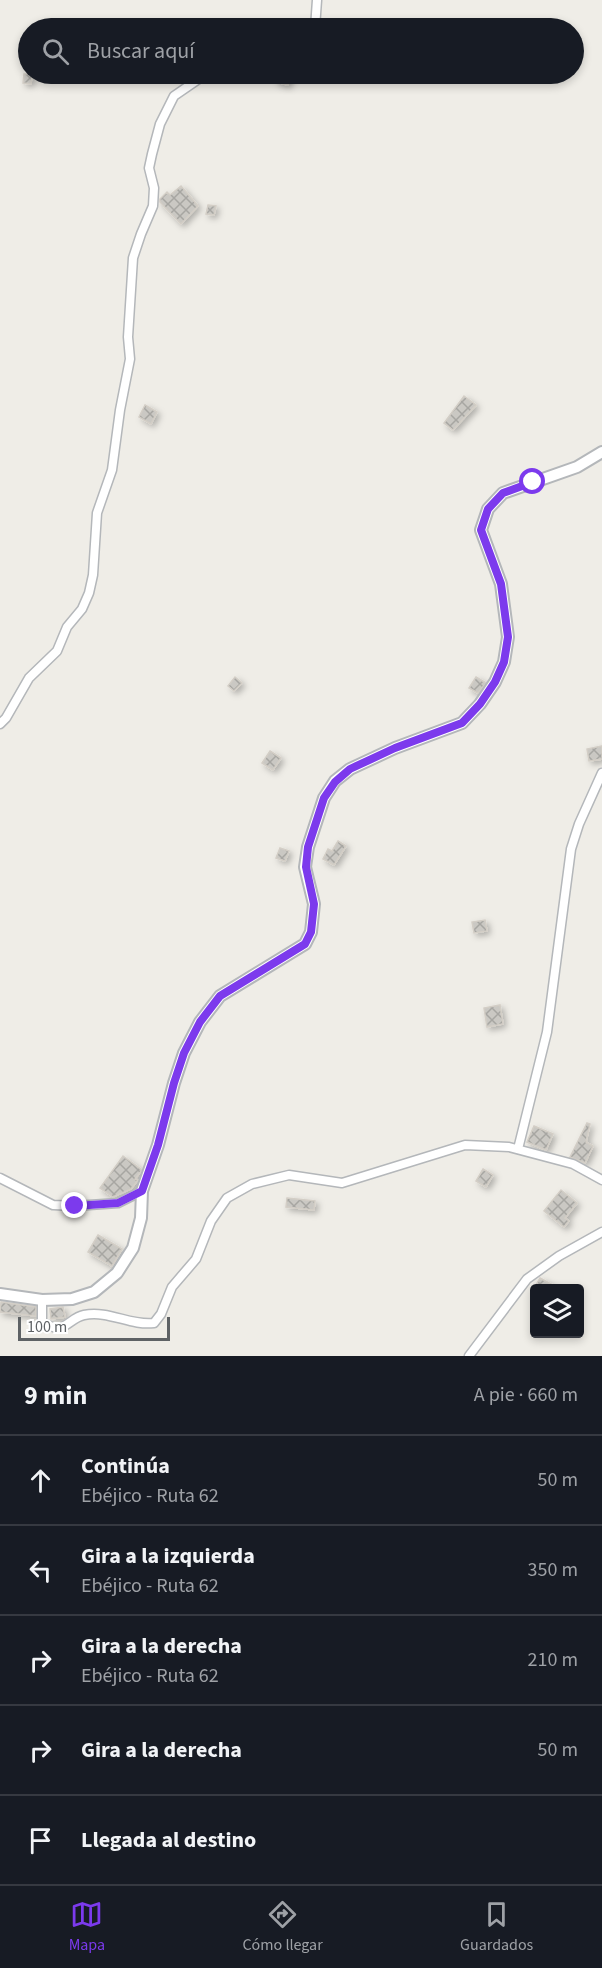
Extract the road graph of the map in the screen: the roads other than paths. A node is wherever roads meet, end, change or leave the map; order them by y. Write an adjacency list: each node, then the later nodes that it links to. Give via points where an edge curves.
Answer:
1 (317, 0): 2 (street)
2 (316, 18)
3 (191, 84): 5 (street, via 174,96 160,124 149,168 153,207 133,258 130,359 112,470 96,513 89,593 57,651 29,678)
4 (602, 452): 10 (street, via 577,467 503,493 488,509 481,530 501,584 508,637 504,662 495,682 462,723 395,748 350,769 335,782 324,798 308,847 306,867 314,904 311,932 305,944 220,996 200,1022 184,1053)
5 (0, 724)
6 (602, 773): 7 (street, via 571,849 547,1032)
7 (518, 1149): 9 (street, via 573,1164); 13 (street, via 465,1145 342,1183 289,1176 252,1184 227,1198 211,1221 195,1259 172,1287 154,1323 141,1324 107,1314 82,1315 66,1327 52,1327 42,1321)
8 (0, 1178): 10 (street, via 53,1205 118,1203)
9 (602, 1180)
10 (142, 1191): 13 (street, via 134,1248 117,1273 94,1292 72,1299)
11 (602, 1233): 14 (street, via 527,1279)
12 (0, 1294): 13 (street)
13 (42, 1300)
14 (469, 1356)

